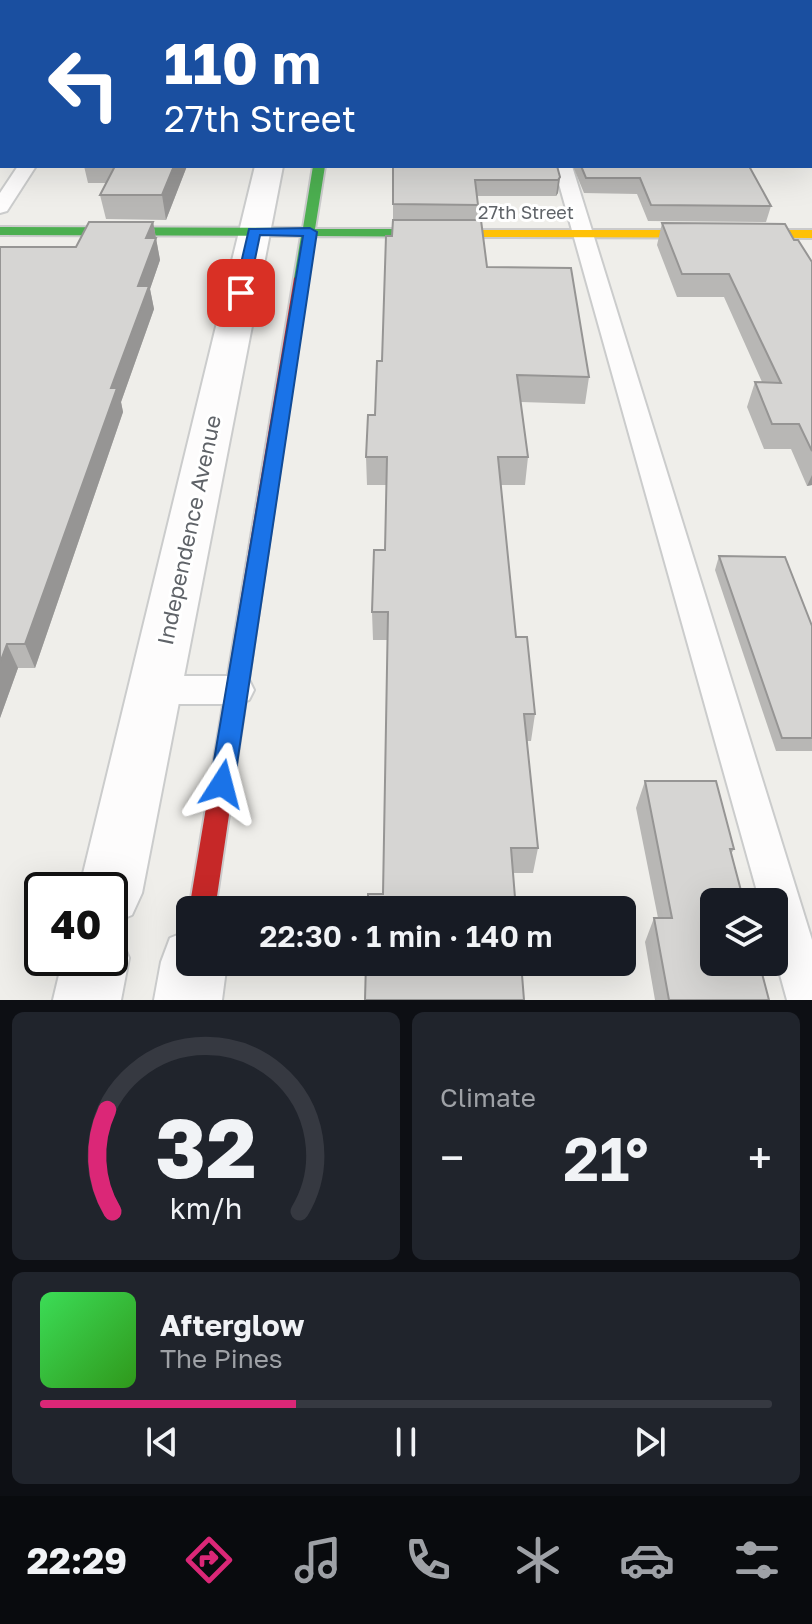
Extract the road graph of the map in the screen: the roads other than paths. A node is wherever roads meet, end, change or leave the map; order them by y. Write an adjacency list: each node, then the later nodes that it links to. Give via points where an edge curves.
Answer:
1 (26, 168): 5 (lane)
2 (269, 168): 7 (street, Independence Avenue)
3 (319, 168): 8 (street)
4 (564, 168): 9 (lane)
5 (0, 207)
6 (0, 231): 7 (street, 27th Street)
7 (254, 232): 8 (street, 27th Street); 11 (street, Independence Avenue)
8 (310, 232): 9 (street, 27th Street); 12 (street)
9 (583, 233): 10 (street, 27th Street); 19 (lane)
10 (812, 234)
11 (154, 690): 12 (lane); 13 (street, Independence Avenue)
12 (237, 690): 14 (street)
13 (115, 872)
14 (204, 896)
15 (92, 976): 17 (street)
16 (192, 976): 18 (street)
17 (87, 1000)
18 (188, 1000)
19 (809, 1000)

